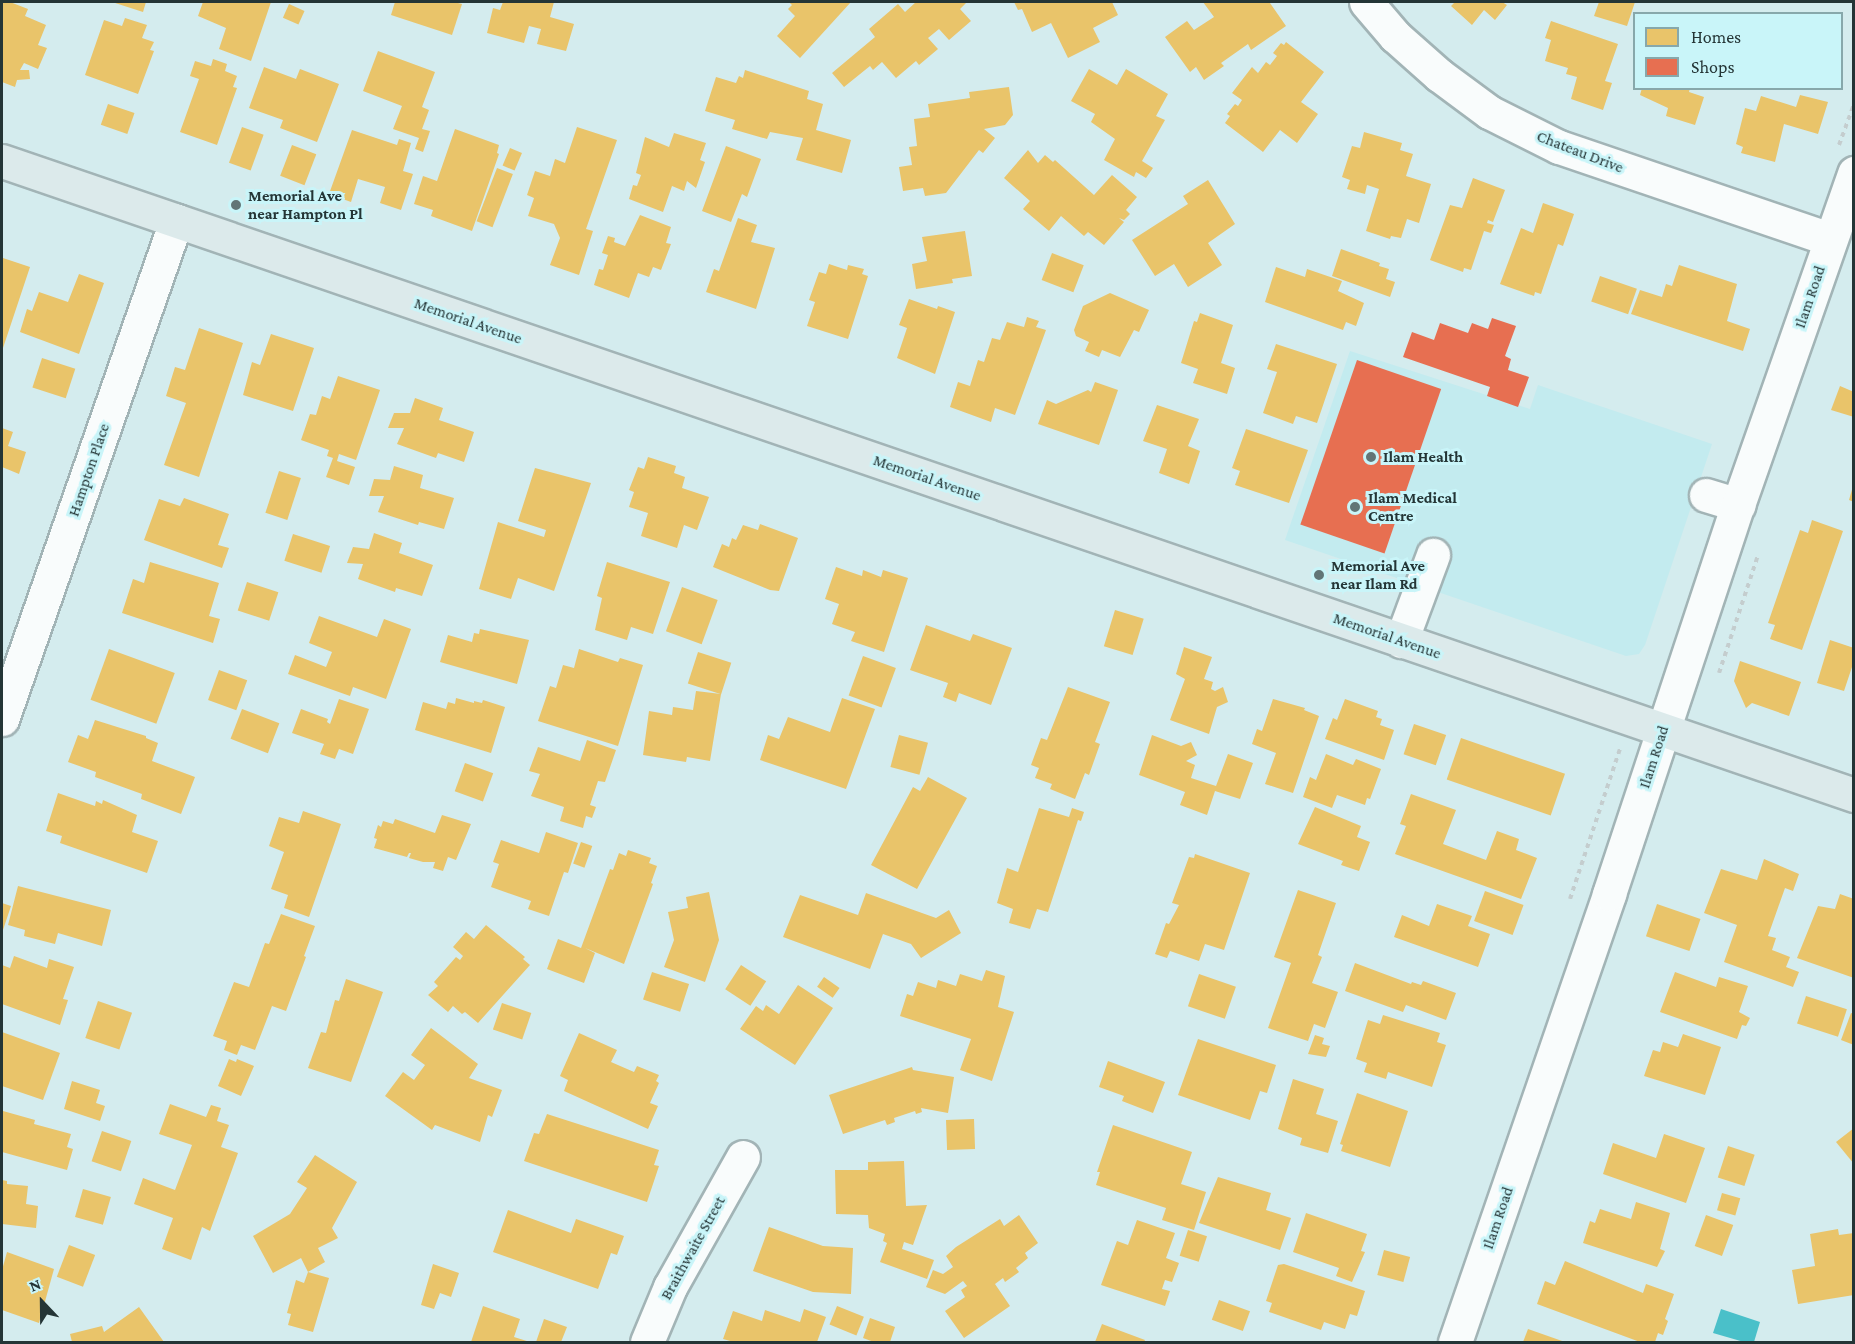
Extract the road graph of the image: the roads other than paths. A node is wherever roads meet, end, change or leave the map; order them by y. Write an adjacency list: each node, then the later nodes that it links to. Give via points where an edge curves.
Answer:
1 (1365, 2): 5 (street, Chateau Drive, via 1395,36 1489,112 1559,147)
2 (2, 161): 4 (main road, Memorial Avenue)
3 (1854, 173): 5 (street, Ilam Road)
4 (176, 221): 9 (main road, Memorial Avenue); 10 (street, Hampton Place)
5 (1830, 239): 7 (street, Ilam Road)
6 (1706, 495): 7 (street)
7 (1738, 505): 11 (street, Ilam Road)
8 (1434, 555): 9 (street)
9 (1401, 641): 11 (main road, Memorial Avenue)
10 (2, 719)
11 (1663, 730): 12 (main road, Memorial Avenue); 15 (street, Ilam Road)
12 (1854, 795)
13 (744, 1157): 14 (street, Braithwaite Street, via 669,1287)
14 (647, 1342)
15 (1455, 1342)

